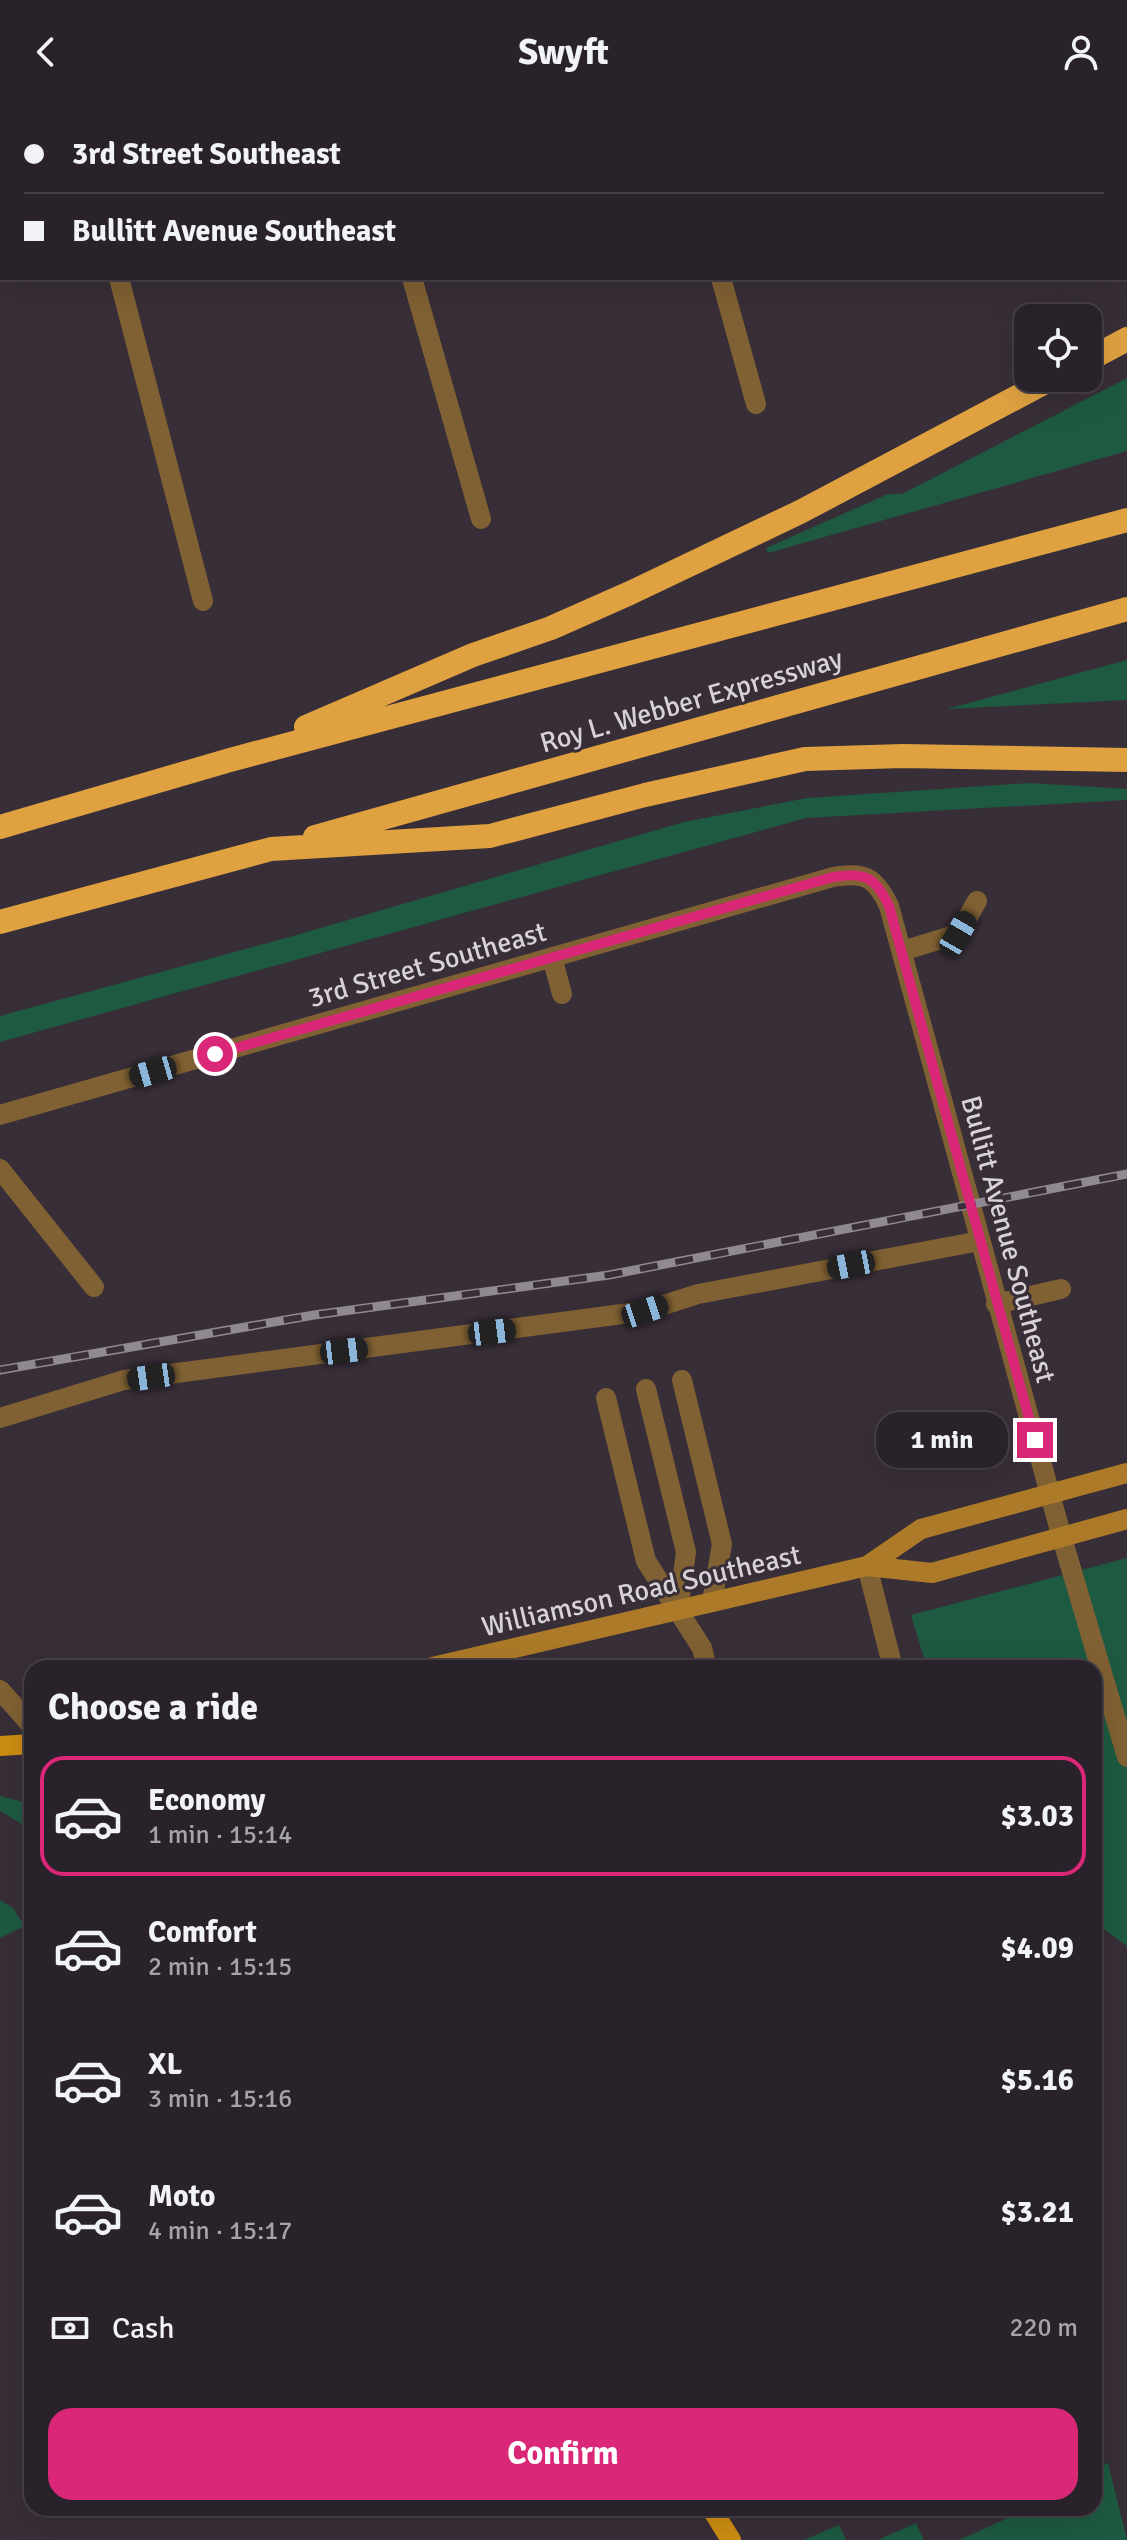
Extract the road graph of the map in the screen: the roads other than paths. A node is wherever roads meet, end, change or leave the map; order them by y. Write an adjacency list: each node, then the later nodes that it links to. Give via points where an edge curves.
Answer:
1 (120, 280): 10 (street)
2 (413, 280): 8 (street)
3 (722, 280): 7 (street)
4 (1127, 339): 5 (highway)
5 (1102, 352)
6 (1027, 392): 12 (highway, via 800,512 630,593)
7 (756, 404)
8 (481, 519)
9 (1127, 520): 12 (highway)
10 (203, 601)
11 (1127, 609): 15 (highway, Roy L. Webber Expressway)
12 (230, 760): 14 (highway)
13 (1127, 760): 15 (highway, via 805,759 490,836)
14 (0, 827)
15 (271, 849): 18 (highway)
16 (869, 878): 19 (street, Bullitt Avenue Southeast, via 889,906); 20 (street, 3rd Street Southeast, via 833,877)
17 (977, 901): 19 (street, via 958,934)
18 (0, 922)
19 (902, 951): 24 (street, Bullitt Avenue Southeast)
20 (552, 957): 21 (street); 22 (street, 3rd Street Southeast)
21 (562, 994)
22 (0, 1115)
23 (0, 1169): 25 (street)
24 (980, 1241): 27 (street, Bullitt Avenue Southeast); 31 (street, via 698,1294 645,1311 124,1380)
25 (94, 1287)
26 (1061, 1289): 27 (street)
27 (996, 1304): 33 (street, Bullitt Avenue Southeast)
28 (682, 1380): 37 (street, via 722,1544)
29 (646, 1389): 38 (street, via 686,1552)
30 (606, 1398): 38 (street, via 646,1561)
31 (0, 1418)
32 (1127, 1473): 33 (main road, Williamson Road Southeast)
33 (1050, 1495): 35 (street, Bullitt Avenue Southeast); 36 (main road, Williamson Road Southeast, via 921,1529)
34 (1127, 1519): 35 (main road, Williamson Road Southeast)
35 (1062, 1538): 36 (main road, Williamson Road Southeast, via 932,1573); 42 (street, Bullitt Avenue Southeast)
36 (867, 1566): 37 (main road, Williamson Road Southeast); 41 (street)
37 (712, 1602): 38 (main road, Williamson Road Southeast)
38 (678, 1610): 39 (main road, Williamson Road Southeast); 40 (street)
39 (462, 1660)
40 (705, 1660)
41 (891, 1660)
42 (1098, 1660)
43 (1102, 1673): 48 (street, Bullitt Avenue Southeast)
44 (0, 1690): 45 (street)
45 (24, 1717)
46 (24, 1744): 47 (main road)
47 (0, 1746)
48 (1127, 1757)
49 (716, 2516): 50 (main road)
50 (731, 2540)

